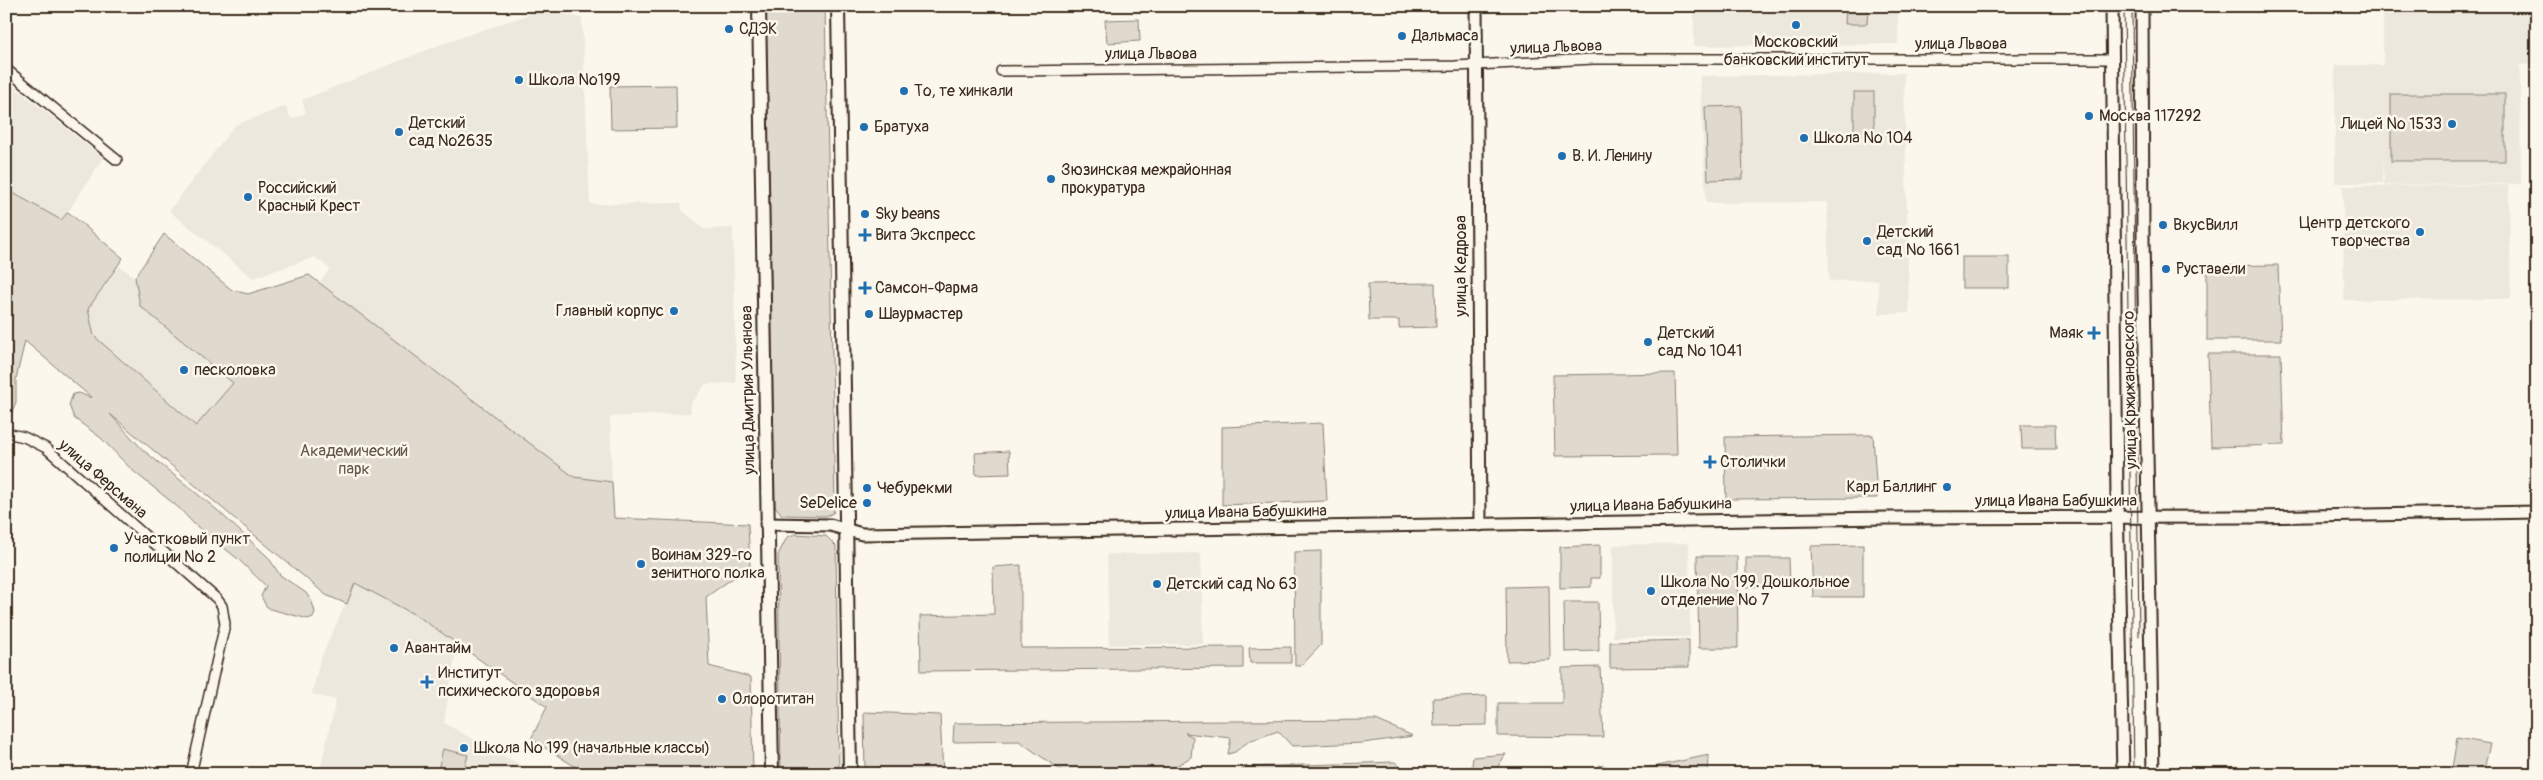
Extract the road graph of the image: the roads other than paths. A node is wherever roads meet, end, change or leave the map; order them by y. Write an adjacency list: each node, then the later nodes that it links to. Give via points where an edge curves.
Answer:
1 (759, 6): 15 (main road, улица Дмитрия Ульянова)
2 (838, 6): 17 (main road)
3 (1476, 6): 7 (street, улица Кедрова)
4 (2112, 6): 6 (street, улица Кржижановского)
5 (2142, 6): 14 (street, улица Кржижановского)
6 (2112, 59): 7 (street, улица Львова, via 1594,59); 13 (street, улица Кржижановского)
7 (1477, 65): 9 (street, улица Львова); 16 (street, улица Кедрова)
8 (6, 69): 10 (street)
9 (1001, 70)
10 (117, 160)
11 (6, 433): 18 (street, улица Ферсмана, via 24,437 46,448 222,606 225,624)
12 (2537, 512): 14 (street, улица Ивана Бабушкина)
13 (2117, 516): 14 (street, улица Ивана Бабушкина); 16 (street, улица Ивана Бабушкина); 21 (street, улица Кржижановского)
14 (2148, 517): 22 (street, улица Кржижановского)
15 (766, 524): 17 (street, улица Ивана Бабушкина, via 830,525); 19 (main road, улица Дмитрия Ульянова)
16 (1480, 525): 17 (street, улица Ивана Бабушкина, via 862,534)
17 (846, 529): 20 (main road)
18 (191, 774)
19 (772, 774)
20 (850, 774)
21 (2123, 774)
22 (2153, 774)

